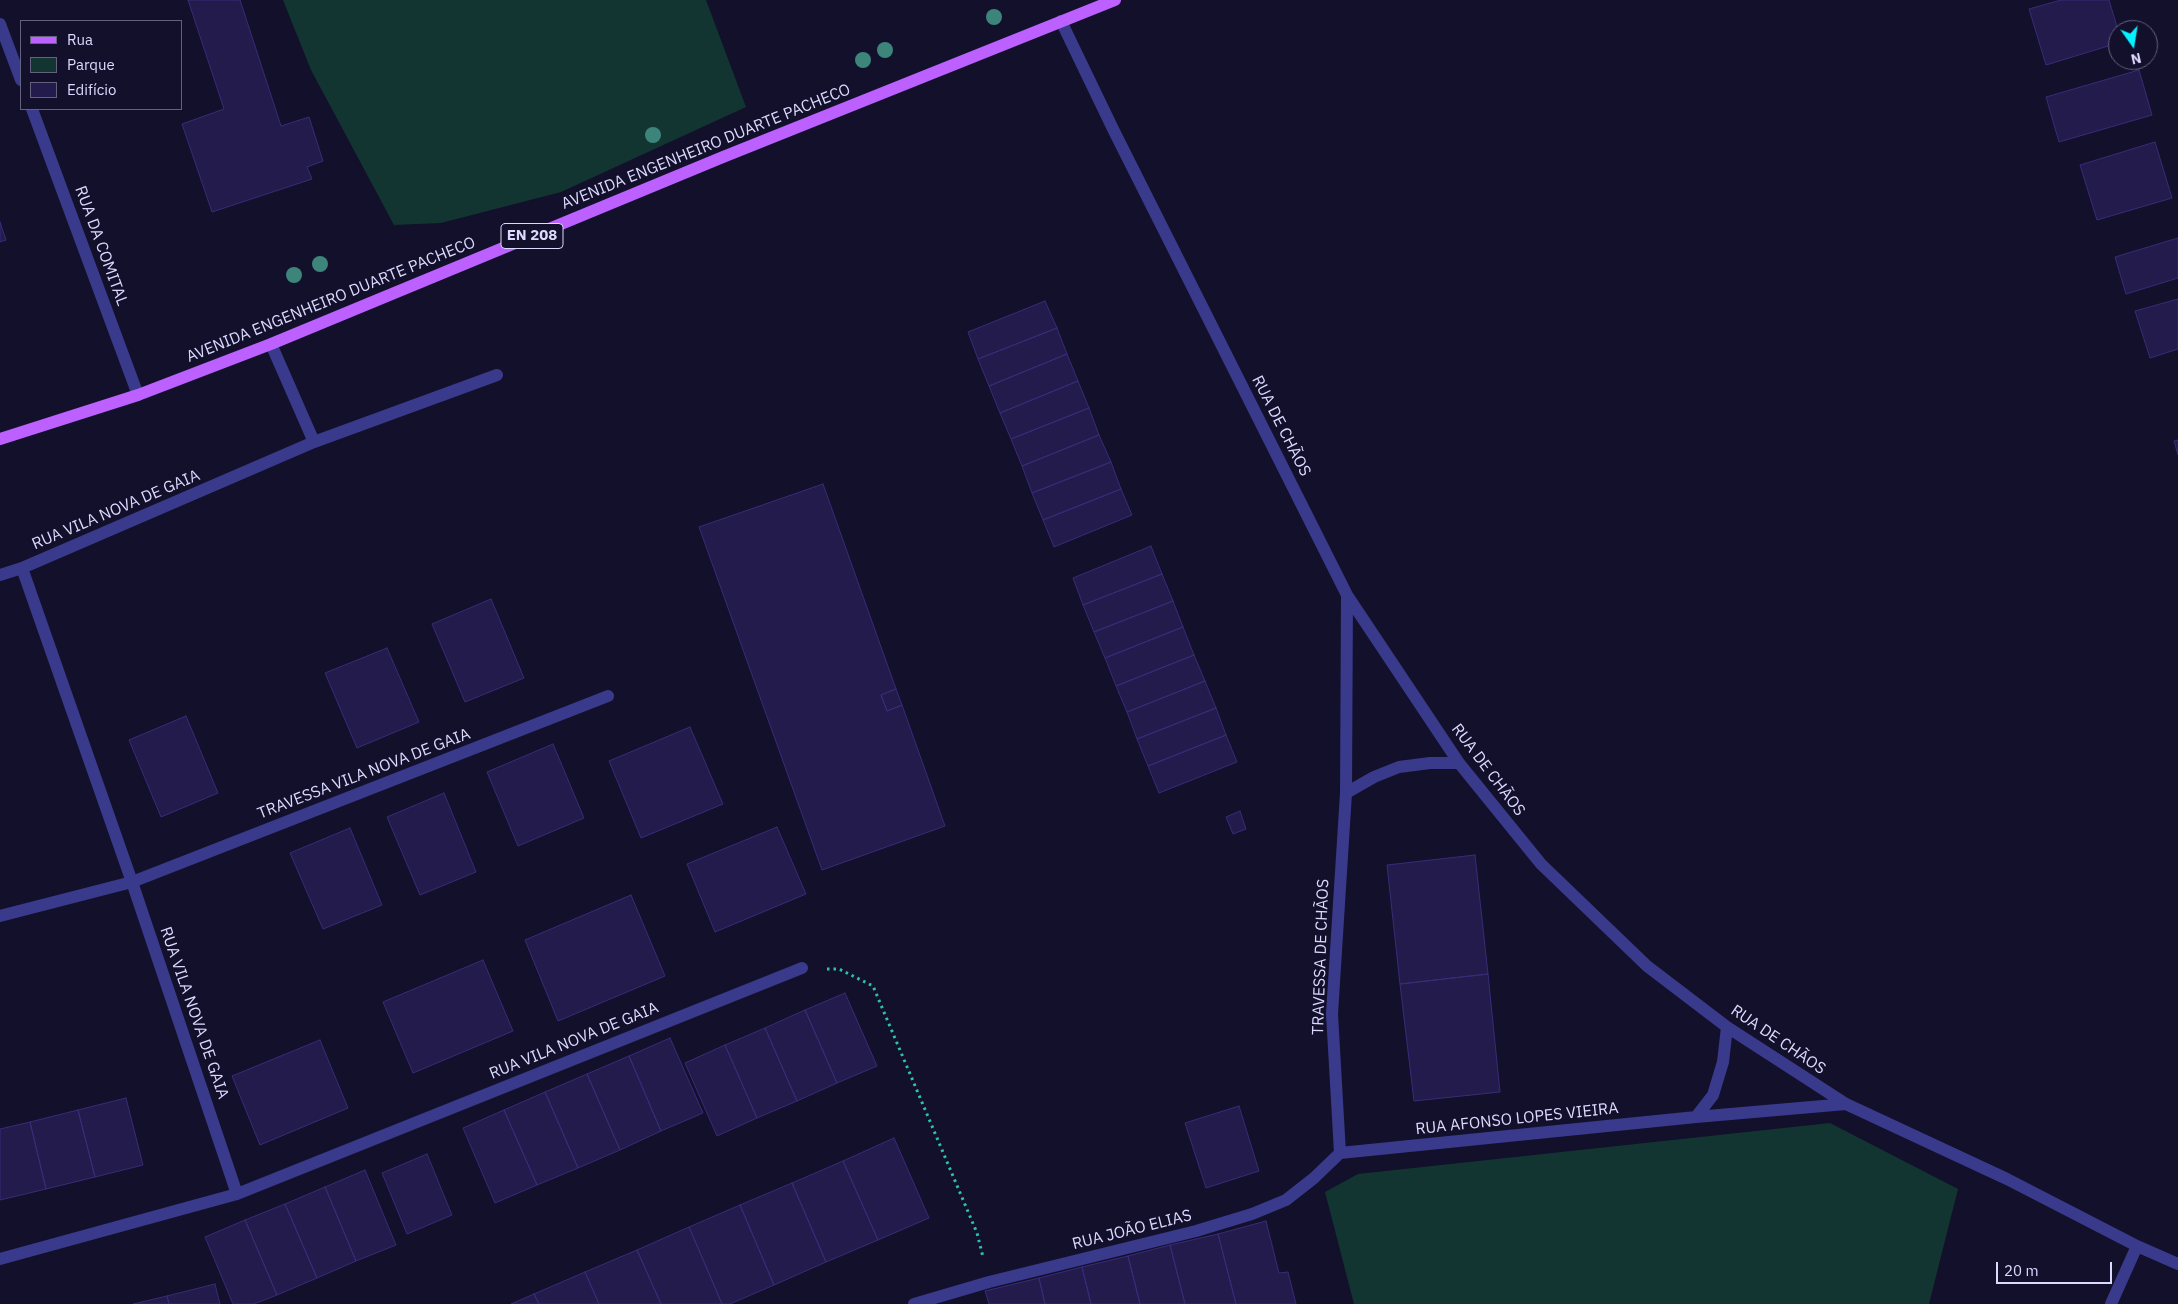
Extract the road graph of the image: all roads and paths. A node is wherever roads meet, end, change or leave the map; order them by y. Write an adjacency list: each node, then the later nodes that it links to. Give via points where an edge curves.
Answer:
1 (1115, 0): 2 (main road, AVENIDA ENGENHEIRO DUARTE PACHECO / EN 208)
2 (1061, 22): 6 (main road, AVENIDA ENGENHEIRO DUARTE PACHECO / EN 208, via 713,161); 13 (street, RUA DE CHÃOS)
3 (0, 24): 4 (street)
4 (20, 77)
5 (32, 110): 8 (street, RUA DA COMITAL)
6 (271, 344): 8 (main road, AVENIDA ENGENHEIRO DUARTE PACHECO / EN 208); 10 (street)
7 (497, 374): 10 (street, RUA VILA NOVA DE GAIA)
8 (138, 395): 9 (main road, AVENIDA ENGENHEIRO DUARTE PACHECO / EN 208)
9 (0, 440)
10 (314, 442): 11 (street, RUA VILA NOVA DE GAIA)
11 (22, 568): 12 (street); 17 (street, RUA VILA NOVA DE GAIA)
12 (0, 575)
13 (1347, 595): 15 (street, RUA DE CHÃOS); 16 (street, TRAVESSA DE CHÃOS)
14 (608, 696): 17 (street, TRAVESSA VILA NOVA DE GAIA)
15 (1459, 763): 16 (street, via 1399,767); 20 (street, RUA DE CHÃOS, via 1541,864 1648,966)
16 (1346, 793): 23 (street, TRAVESSA DE CHÃOS, via 1332,1014)
17 (132, 882): 18 (street, TRAVESSA VILA NOVA DE GAIA); 24 (street, RUA VILA NOVA DE GAIA)
18 (0, 916)
19 (802, 968): 24 (street, RUA VILA NOVA DE GAIA); 28 (path, via 839,969 873,986 977,1232)
20 (1727, 1027): 21 (street, RUA DE CHÃOS); 22 (street, via 1723,1062 1713,1096)
21 (1846, 1104): 22 (street, RUA AFONSO LOPES VIEIRA); 25 (street, RUA DE CHÃOS, via 2007,1179)
22 (1696, 1117): 23 (street, RUA AFONSO LOPES VIEIRA)
23 (1340, 1153): 28 (street, RUA JOÃO ELIAS, via 1286,1200 1252,1214)
24 (237, 1194): 26 (street)
25 (2137, 1246): 27 (street, RUA DE CHÃOS); 30 (street)
26 (0, 1259)
27 (2178, 1264)
28 (989, 1282): 29 (street, RUA JOÃO ELIAS)
29 (914, 1304)
30 (2111, 1304)

